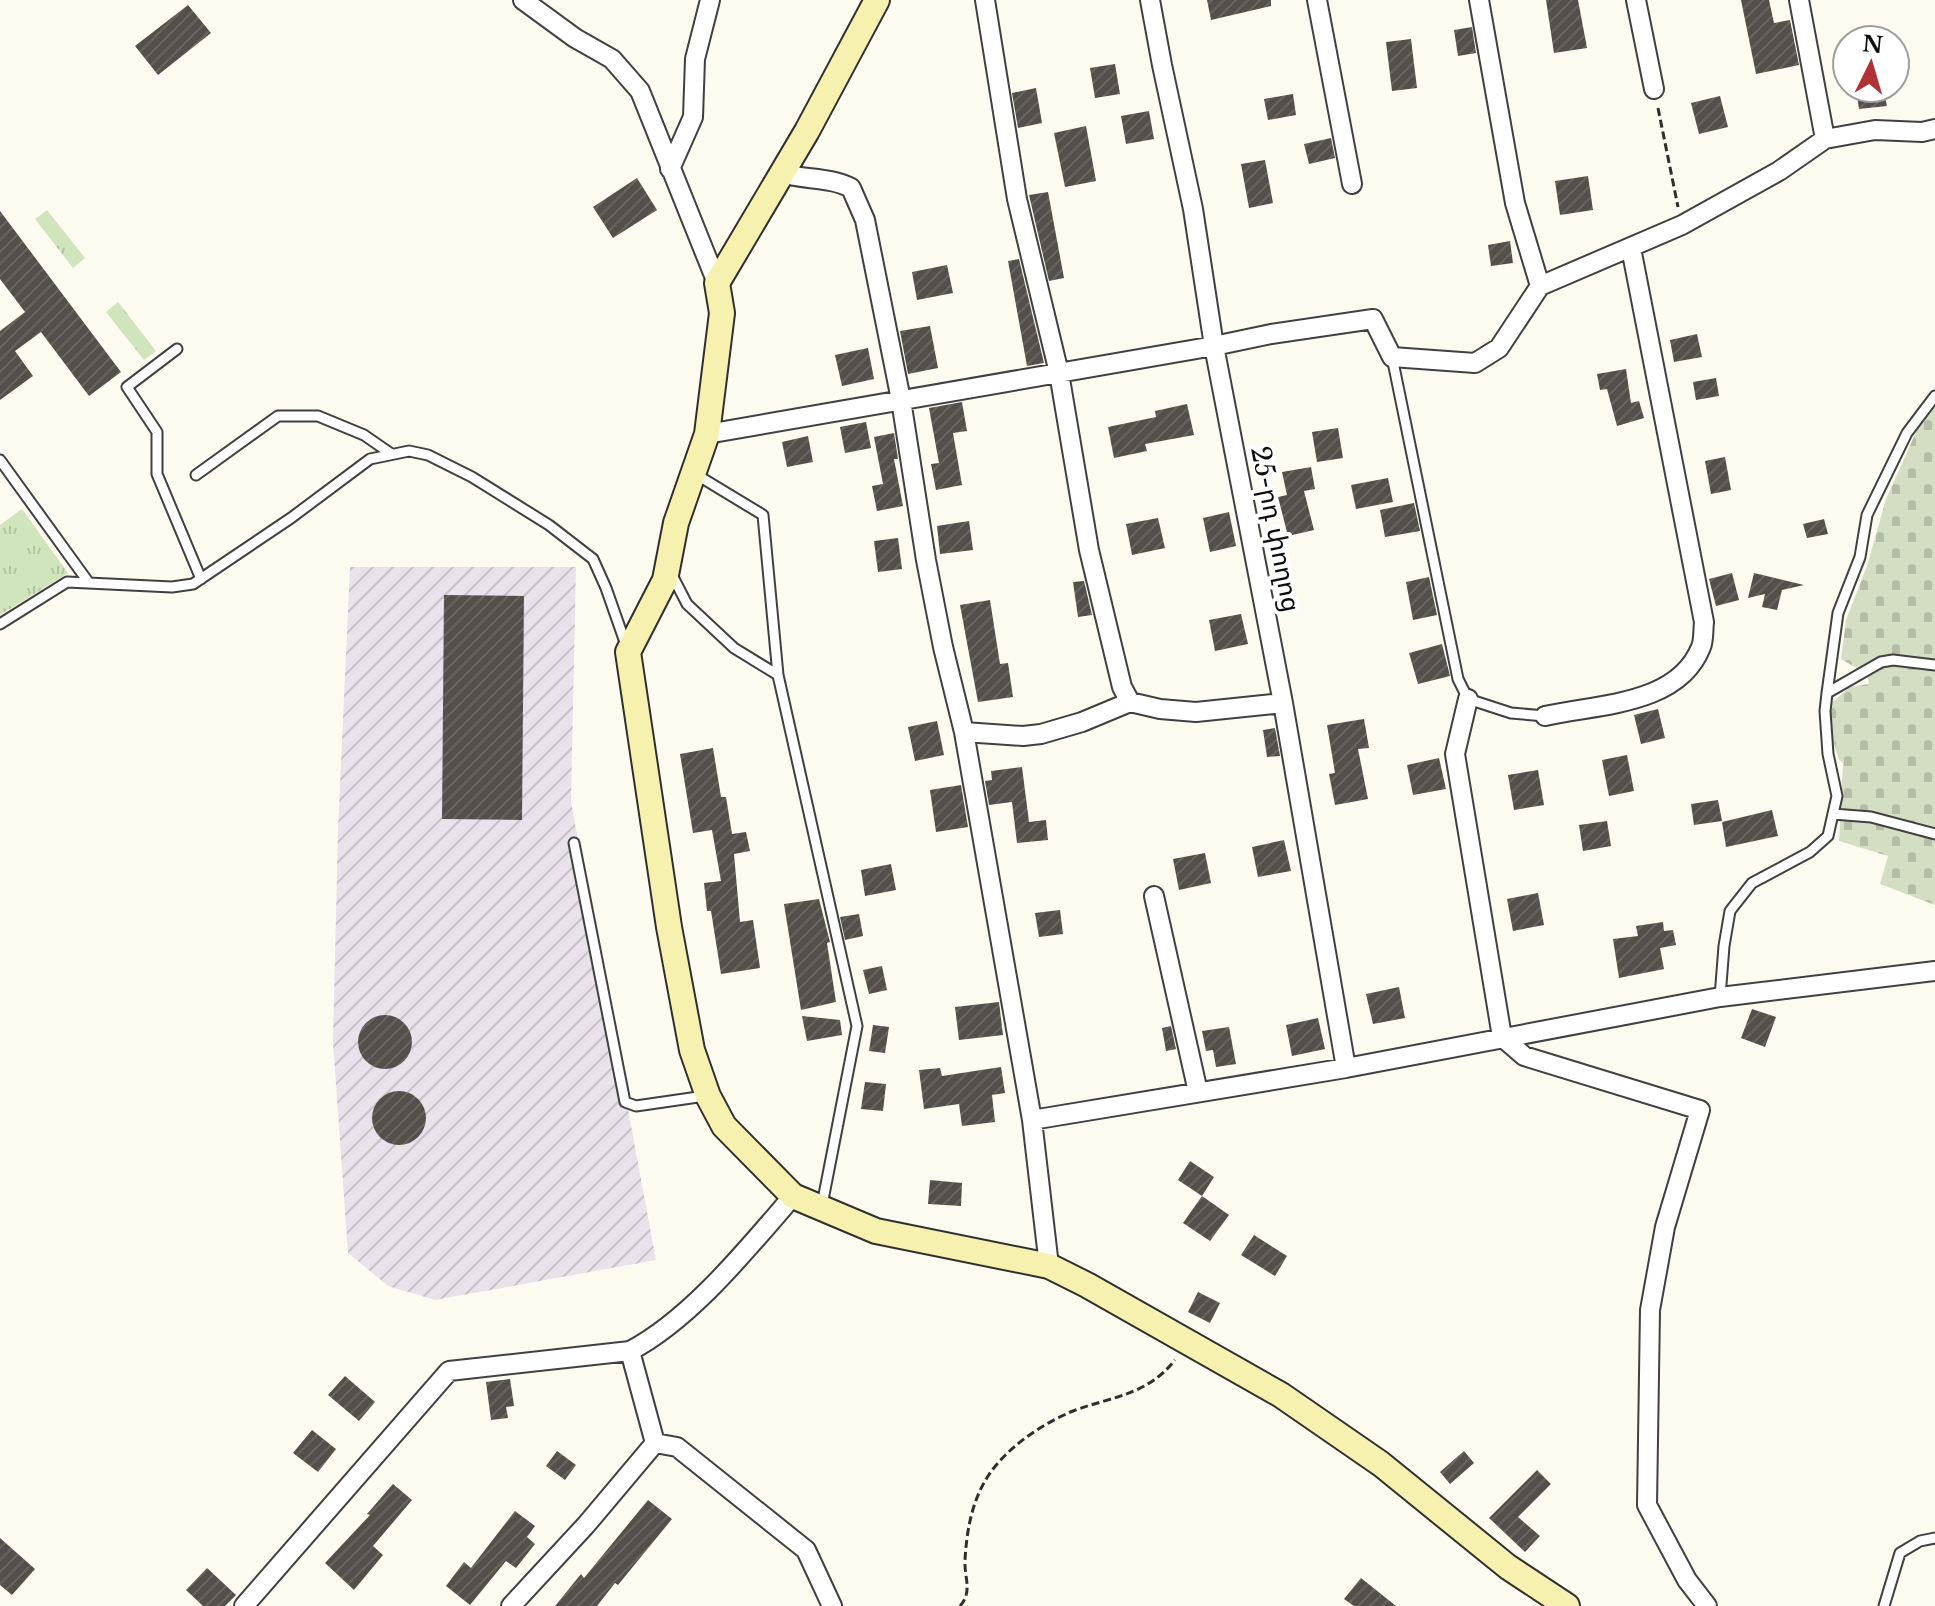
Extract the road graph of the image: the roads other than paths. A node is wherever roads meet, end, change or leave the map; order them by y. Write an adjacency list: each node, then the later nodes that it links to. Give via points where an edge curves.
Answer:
1 (523, 0): 13 (street, via 612,59 640,91)
2 (710, 0): 13 (street, via 695,59 693,117)
3 (877, 0): 14 (street)
4 (985, 0): 22 (street, via 1017,199)
5 (1150, 0): 19 (street, 25-րդ փողոց, via 1193,209)
6 (1317, 0): 15 (street)
7 (1479, 0): 18 (street, via 1515,203)
8 (1636, 0): 10 (street)
9 (1799, 0): 12 (street)
10 (1654, 89)
11 (1935, 129): 12 (street, via 1875,130)
12 (1825, 139): 16 (street, via 1682,225)
13 (670, 169): 17 (street)
14 (781, 173): 17 (street); 24 (street, via 851,188 865,220)
15 (1352, 184)
16 (1631, 248): 18 (street); 41 (street, via 1704,622 1701,646 1684,673 1648,694)
17 (717, 283): 25 (street, via 722,313)
18 (1540, 286): 21 (street, via 1499,348 1475,363)
19 (1214, 346): 21 (street, via 1373,319); 22 (street); 40 (street, 25-րդ փողոց)
20 (177, 349): 31 (lane, via 127,387 157,432 157,474)
21 (1392, 357): 38 (lane, via 1458,679)
22 (1059, 373): 24 (street); 39 (street, via 1089,550)
23 (1935, 396): 37 (lane, via 1907,433 1867,515 1860,557 1838,613)
24 (901, 400): 25 (street); 42 (street, via 926,560)
25 (707, 434): 28 (street)
26 (390, 453): 29 (lane, via 364,435 318,416 278,416); 31 (lane, via 370,459); 34 (lane, via 428,455 472,477 593,559)
27 (0, 460): 32 (lane)
28 (694, 473): 30 (street, via 676,523); 36 (lane, via 763,515)
29 (196, 475)
30 (668, 568): 34 (street); 36 (lane, via 687,604 734,648)
31 (201, 579): 32 (lane, via 172,587)
32 (89, 583): 33 (lane, via 67,582)
33 (0, 624)
34 (628, 652): 52 (street, via 669,927 692,1050)
35 (1935, 665): 37 (lane, via 1881,662)
36 (778, 675): 55 (lane, via 857,1026)
37 (1827, 693): 43 (lane, via 1827,740 1837,796)
38 (1468, 699): 41 (lane, via 1511,713); 49 (street, via 1455,754)
39 (1130, 702): 40 (street, via 1196,712); 42 (street, via 1041,734)
40 (1283, 703): 50 (street, 25-րդ փողոց)
41 (1545, 716)
42 (964, 732): 53 (street)
43 (1833, 814): 44 (lane, via 1871,817); 48 (lane, via 1828,836 1810,852 1752,883 1730,911)
44 (1935, 834)
45 (574, 843): 52 (lane, via 625,1102 636,1106)
46 (1154, 896): 51 (street)
47 (1935, 971): 48 (street)
48 (1720, 997): 49 (street)
49 (1502, 1037): 50 (street); 64 (street, via 1524,1056 1700,1110 1665,1227 1650,1310 1647,1505)
50 (1346, 1068): 51 (street)
51 (1198, 1092): 53 (street)
52 (708, 1096): 54 (street, via 724,1126)
53 (1032, 1120): 56 (street)
54 (793, 1196): 55 (street); 57 (street, via 689,1309 657,1337)
55 (822, 1209): 56 (street, via 876,1231)
56 (1049, 1266): 63 (street, via 1281,1395)
57 (630, 1351): 58 (street); 60 (street, via 449,1371)
58 (655, 1443): 61 (street); 62 (street, via 677,1447 806,1550)
59 (1935, 1538): 65 (lane, via 1900,1553)
60 (244, 1606)
61 (511, 1606)
62 (832, 1606)
63 (1567, 1606)
64 (1707, 1606)
65 (1884, 1606)

